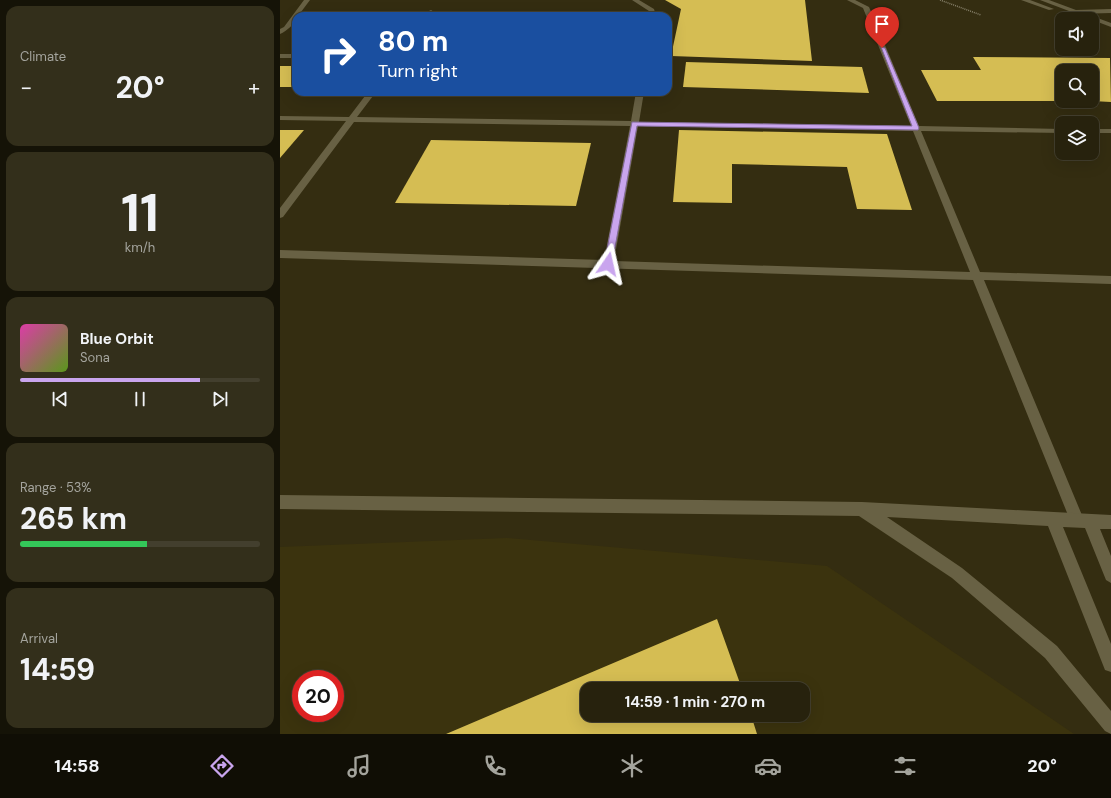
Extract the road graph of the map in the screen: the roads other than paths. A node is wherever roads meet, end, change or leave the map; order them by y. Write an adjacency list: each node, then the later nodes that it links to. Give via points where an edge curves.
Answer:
1 (307, 0): 7 (street)
2 (635, 0): 8 (street)
3 (850, 0): 24 (street, via 866,7)
4 (1024, 0): 9 (street)
5 (1043, 0): 10 (street)
6 (1111, 11): 10 (street)
7 (298, 12)
8 (652, 12)
9 (1058, 12)
10 (1075, 12)
11 (292, 20): 15 (street)
12 (1099, 21): 13 (street)
13 (1111, 25)
14 (1099, 27): 16 (street)
15 (280, 32)
16 (1111, 32)
17 (280, 56): 18 (street)
18 (292, 56)
19 (369, 96): 22 (street)
20 (639, 96): 23 (street)
21 (280, 118): 22 (street)
22 (352, 119): 23 (street); 28 (street)
23 (634, 124): 24 (street); 30 (street)
24 (916, 128): 25 (street); 31 (street)
25 (1055, 130)
26 (1099, 131): 27 (street)
27 (1111, 131)
28 (280, 215)
29 (280, 254): 30 (street)
30 (608, 264): 31 (street)
31 (976, 276): 32 (street); 36 (street)
32 (1111, 280)
33 (280, 502): 34 (street)
34 (862, 509): 35 (street); 40 (street, via 957,573 1051,652)
35 (1052, 518): 36 (street); 39 (street)
36 (1083, 520): 37 (street); 38 (street)
37 (1111, 522)
38 (1111, 575)
39 (1111, 664)
40 (1111, 725)

